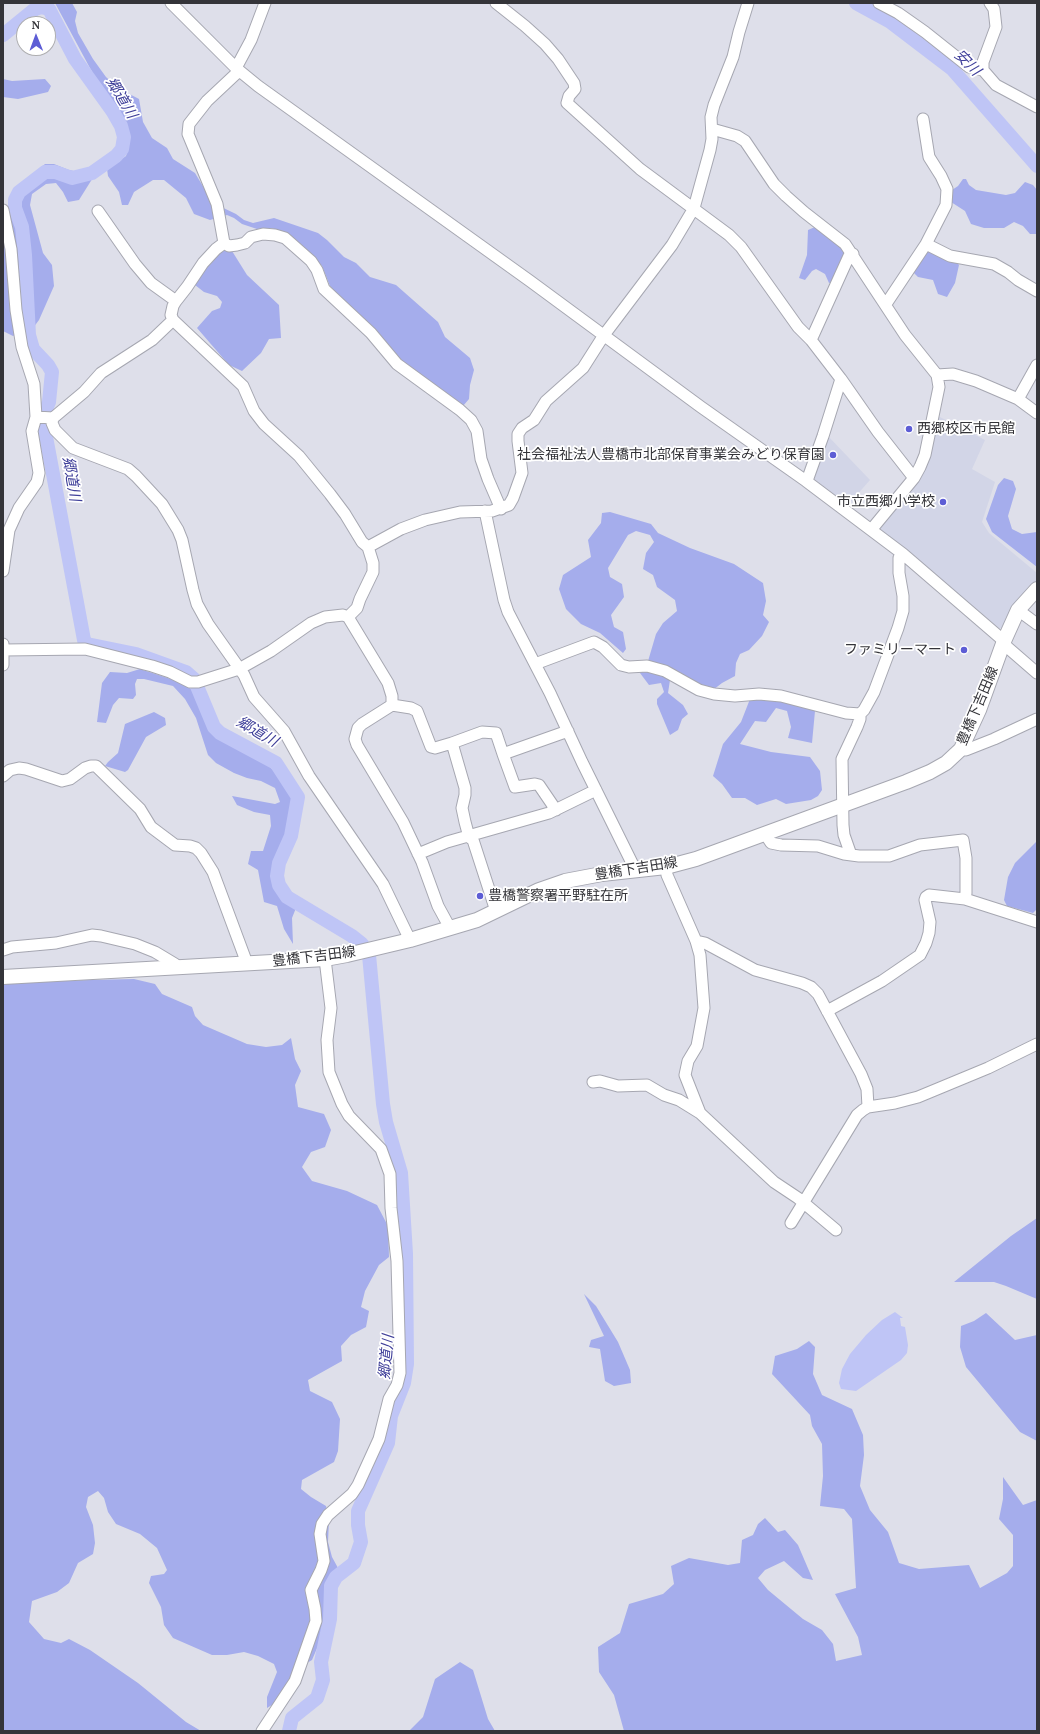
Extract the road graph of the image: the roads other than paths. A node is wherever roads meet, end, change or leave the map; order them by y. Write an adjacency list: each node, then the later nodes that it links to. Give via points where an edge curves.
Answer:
1 (171, 3): 7 (street)
2 (265, 3): 7 (street)
3 (496, 3): 12 (street, via 545,44 558,59 574,83 575,89 567,103 640,169)
4 (748, 3): 11 (street, via 733,57 714,105)
5 (878, 3): 8 (street, via 925,32 969,68)
6 (990, 3): 8 (street, via 994,9 996,27)
7 (238, 70): 15 (street, via 207,101 189,124 188,134 217,204); 22 (street)
8 (982, 70): 9 (street, via 996,85)
9 (1037, 107)
10 (923, 119): 16 (street, via 929,157 947,189 946,205)
11 (712, 129): 12 (street, via 710,150); 17 (street, via 745,141 774,184 804,212 835,234)
12 (694, 208): 22 (street, via 672,245); 23 (street, via 741,247 798,327)
13 (3, 210): 29 (street, via 11,250 22,347)
14 (98, 211): 19 (street, via 151,283)
15 (224, 243): 19 (street, via 203,263); 32 (street, via 229,246 237,245 251,237 275,235 285,238 311,261 324,289 371,333 397,364 471,420 477,431 481,459)
16 (926, 244): 18 (street, via 950,256 994,264); 20 (street)
17 (853, 254): 20 (street, via 875,291); 23 (street, via 849,256)
18 (1037, 291)
19 (176, 301): 21 (street, via 171,315)
20 (886, 304): 25 (street, via 905,335)
21 (173, 320): 29 (street, via 152,340 101,373 84,392); 35 (street, via 243,386 254,411 264,424 299,456)
22 (604, 335): 31 (street); 32 (street, via 578,373 546,401 534,420 522,428 518,441 522,473 514,498 509,505)
23 (811, 340): 26 (street)
24 (1037, 365): 27 (street)
25 (937, 375): 27 (street, via 952,374 970,379); 30 (street, via 939,387 924,454)
26 (841, 379): 30 (street); 31 (street)
27 (1018, 399): 28 (street)
28 (1037, 413)
29 (44, 417): 37 (street, via 32,431 38,464 37,482 19,508 9,530); 46 (street, via 73,448 128,469 157,497 182,540 197,604)
30 (914, 478): 34 (street)
31 (806, 481): 34 (street)
32 (501, 509): 33 (street)
33 (485, 511): 35 (street, via 460,512 425,520); 45 (street, via 504,600)
34 (871, 530): 36 (street)
35 (368, 547): 40 (street, via 373,572 357,608)
36 (903, 554): 42 (street); 49 (street, via 899,558 899,573 903,612 874,692)
37 (3, 571)
38 (1037, 589): 39 (main road, 豊橋下吉田線)
39 (1018, 610): 41 (street); 42 (main road, 豊橋下吉田線)
40 (348, 617): 46 (street, via 330,616 311,623); 48 (street, via 388,683)
41 (1037, 624)
42 (1004, 641): 47 (street, via 1007,647); 53 (main road, 豊橋下吉田線, via 979,710)
43 (3, 647): 44 (street); 46 (street, via 85,649 152,666 196,682)
44 (3, 664)
45 (535, 664): 49 (street, via 594,642 621,665 647,666 665,671 699,690 735,696 781,696 846,713); 51 (street)
46 (239, 669): 69 (street, via 254,696 284,731 309,776 383,884)
47 (1037, 673)
48 (392, 704): 52 (street, via 417,711 431,747); 61 (street, via 362,724 355,739 390,798)
49 (860, 714): 57 (street, via 860,720 842,759)
50 (1037, 718): 53 (street, via 994,740 966,750)
51 (568, 731): 54 (street); 56 (street)
52 (452, 743): 54 (street, via 482,732 496,733); 60 (street, via 464,788 462,808)
53 (961, 749): 57 (main road, 豊橋下吉田線, via 930,772)
54 (503, 754): 58 (street, via 515,787 539,785)
55 (3, 776): 73 (street, via 18,768 62,781 70,779 85,768 96,766 140,809 152,828 175,845 190,846 201,853 213,872)
56 (596, 790): 58 (street); 64 (street)
57 (842, 806): 59 (main road, 豊橋下吉田線); 62 (street, via 844,835)
58 (556, 810): 60 (street)
59 (765, 834): 62 (street, via 771,843 818,846); 63 (main road, 豊橋下吉田線)
60 (469, 837): 61 (street); 66 (street, via 473,840)
61 (418, 854): 68 (street, via 438,906)
62 (851, 855): 65 (street, via 889,856 920,845 963,840 966,858)
63 (666, 867): 64 (main road, 豊橋下吉田線); 70 (street, via 667,875)
64 (633, 870): 66 (main road, 豊橋下吉田線, via 565,881 539,890)
65 (965, 899): 67 (street); 76 (street, via 937,895 926,897 929,933 920,955 882,982)
66 (496, 911): 68 (main road, 豊橋下吉田線)
67 (1037, 922)
68 (450, 928): 69 (main road, 豊橋下吉田線)
69 (410, 940): 72 (main road, 豊橋下吉田線)
70 (696, 941): 76 (street, via 705,943 755,970 811,987); 80 (street, via 700,955 704,1008 697,1046 688,1061 685,1075)
71 (3, 950): 74 (street, via 92,935 135,944 155,952)
72 (325, 959): 73 (main road, 豊橋下吉田線); 84 (street, via 331,1008 327,1046 329,1072 349,1116 380,1149 390,1174 397,1261 400,1373 389,1399 381,1433 358,1485 322,1524 320,1534 324,1561 311,1590 316,1621 295,1681)
73 (245, 964): 74 (main road, 豊橋下吉田線)
74 (178, 968): 75 (main road, 豊橋下吉田線)
75 (3, 977)
76 (828, 1011): 79 (street, via 862,1074)
77 (1037, 1044): 79 (street, via 918,1097)
78 (593, 1082): 80 (street, via 600,1081 618,1086 647,1085)
79 (868, 1107): 81 (street, via 857,1115)
80 (700, 1113): 81 (street, via 768,1177)
81 (802, 1203): 82 (street); 83 (street)
82 (791, 1223)
83 (836, 1230)
84 (262, 1731)

